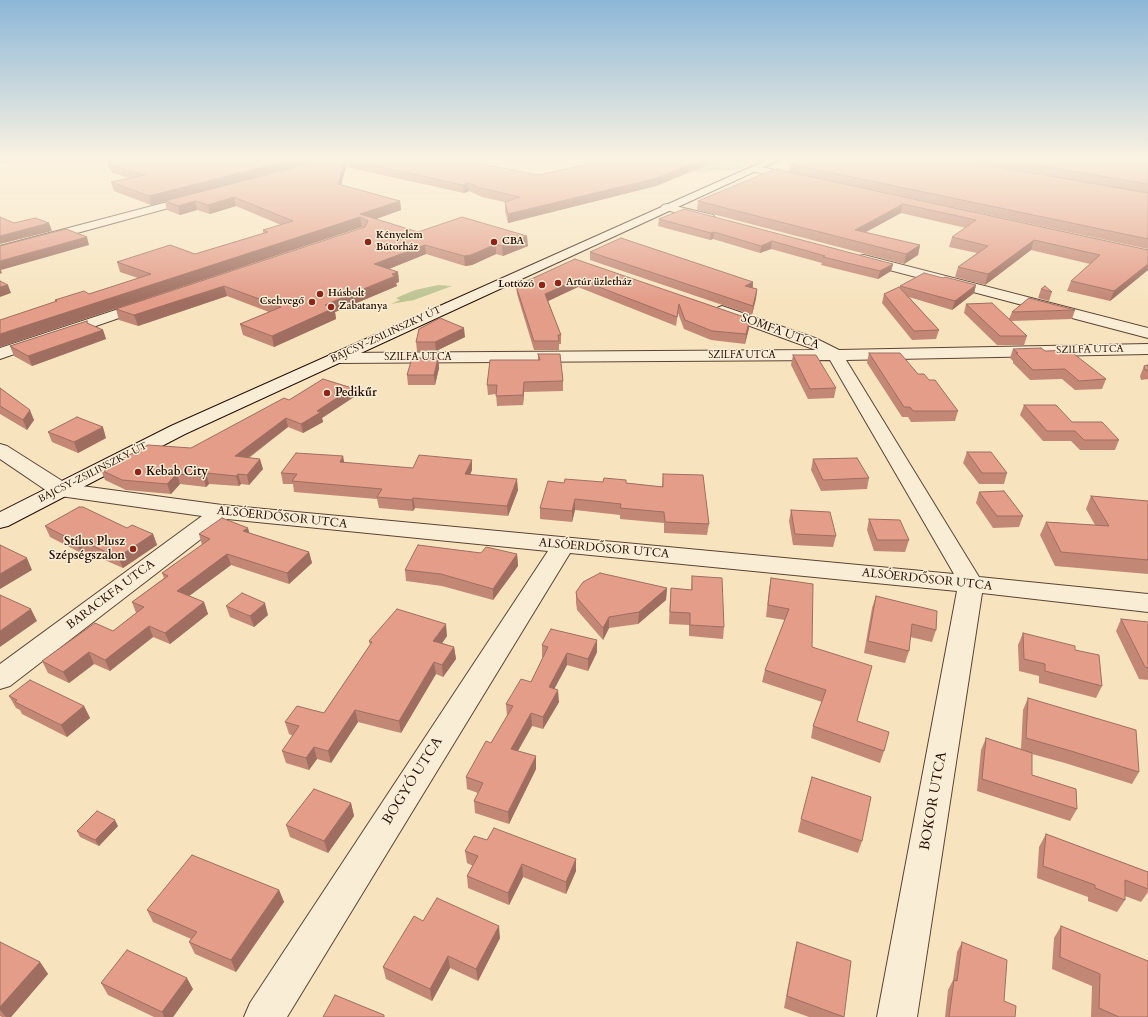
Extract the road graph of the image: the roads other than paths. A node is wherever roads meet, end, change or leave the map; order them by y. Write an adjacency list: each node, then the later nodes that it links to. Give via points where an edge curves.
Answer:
1 (161, 206): 4 (street)
2 (667, 207): 3 (street); 6 (street, BAJCSY-ZSILINSZKY ÚT)
3 (720, 221)
4 (0, 250)
5 (850, 255): 10 (street)
6 (562, 256): 7 (street); 14 (street, BAJCSY-ZSILINSZKY ÚT)
7 (582, 263)
8 (158, 300): 12 (street)
9 (706, 306): 13 (street, SOMFA UTCA, via 809,341)
10 (1148, 333)
11 (1148, 349): 13 (street, SZILFA UTCA)
12 (0, 354)
13 (836, 355): 14 (street, SZILFA UTCA); 20 (street, SOMFA UTCA)
14 (336, 358): 16 (street, BAJCSY-ZSILINSZKY ÚT, via 178,430)
15 (0, 450): 16 (street)
16 (61, 490): 17 (street, ALSÓERDŐSOR UTCA); 18 (street, BAJCSY-ZSILINSZKY ÚT)
17 (222, 512): 19 (street, ALSÓERDŐSOR UTCA); 22 (street, BARACKFA UTCA)
18 (0, 521)
19 (563, 546): 20 (street, ALSÓERDŐSOR UTCA); 23 (street, BOGYÓ UTCA)
20 (971, 584): 21 (street, ALSÓERDŐSOR UTCA); 24 (street, BOKOR UTCA)
21 (1148, 604)
22 (0, 679)
23 (264, 1017)
24 (896, 1017)

